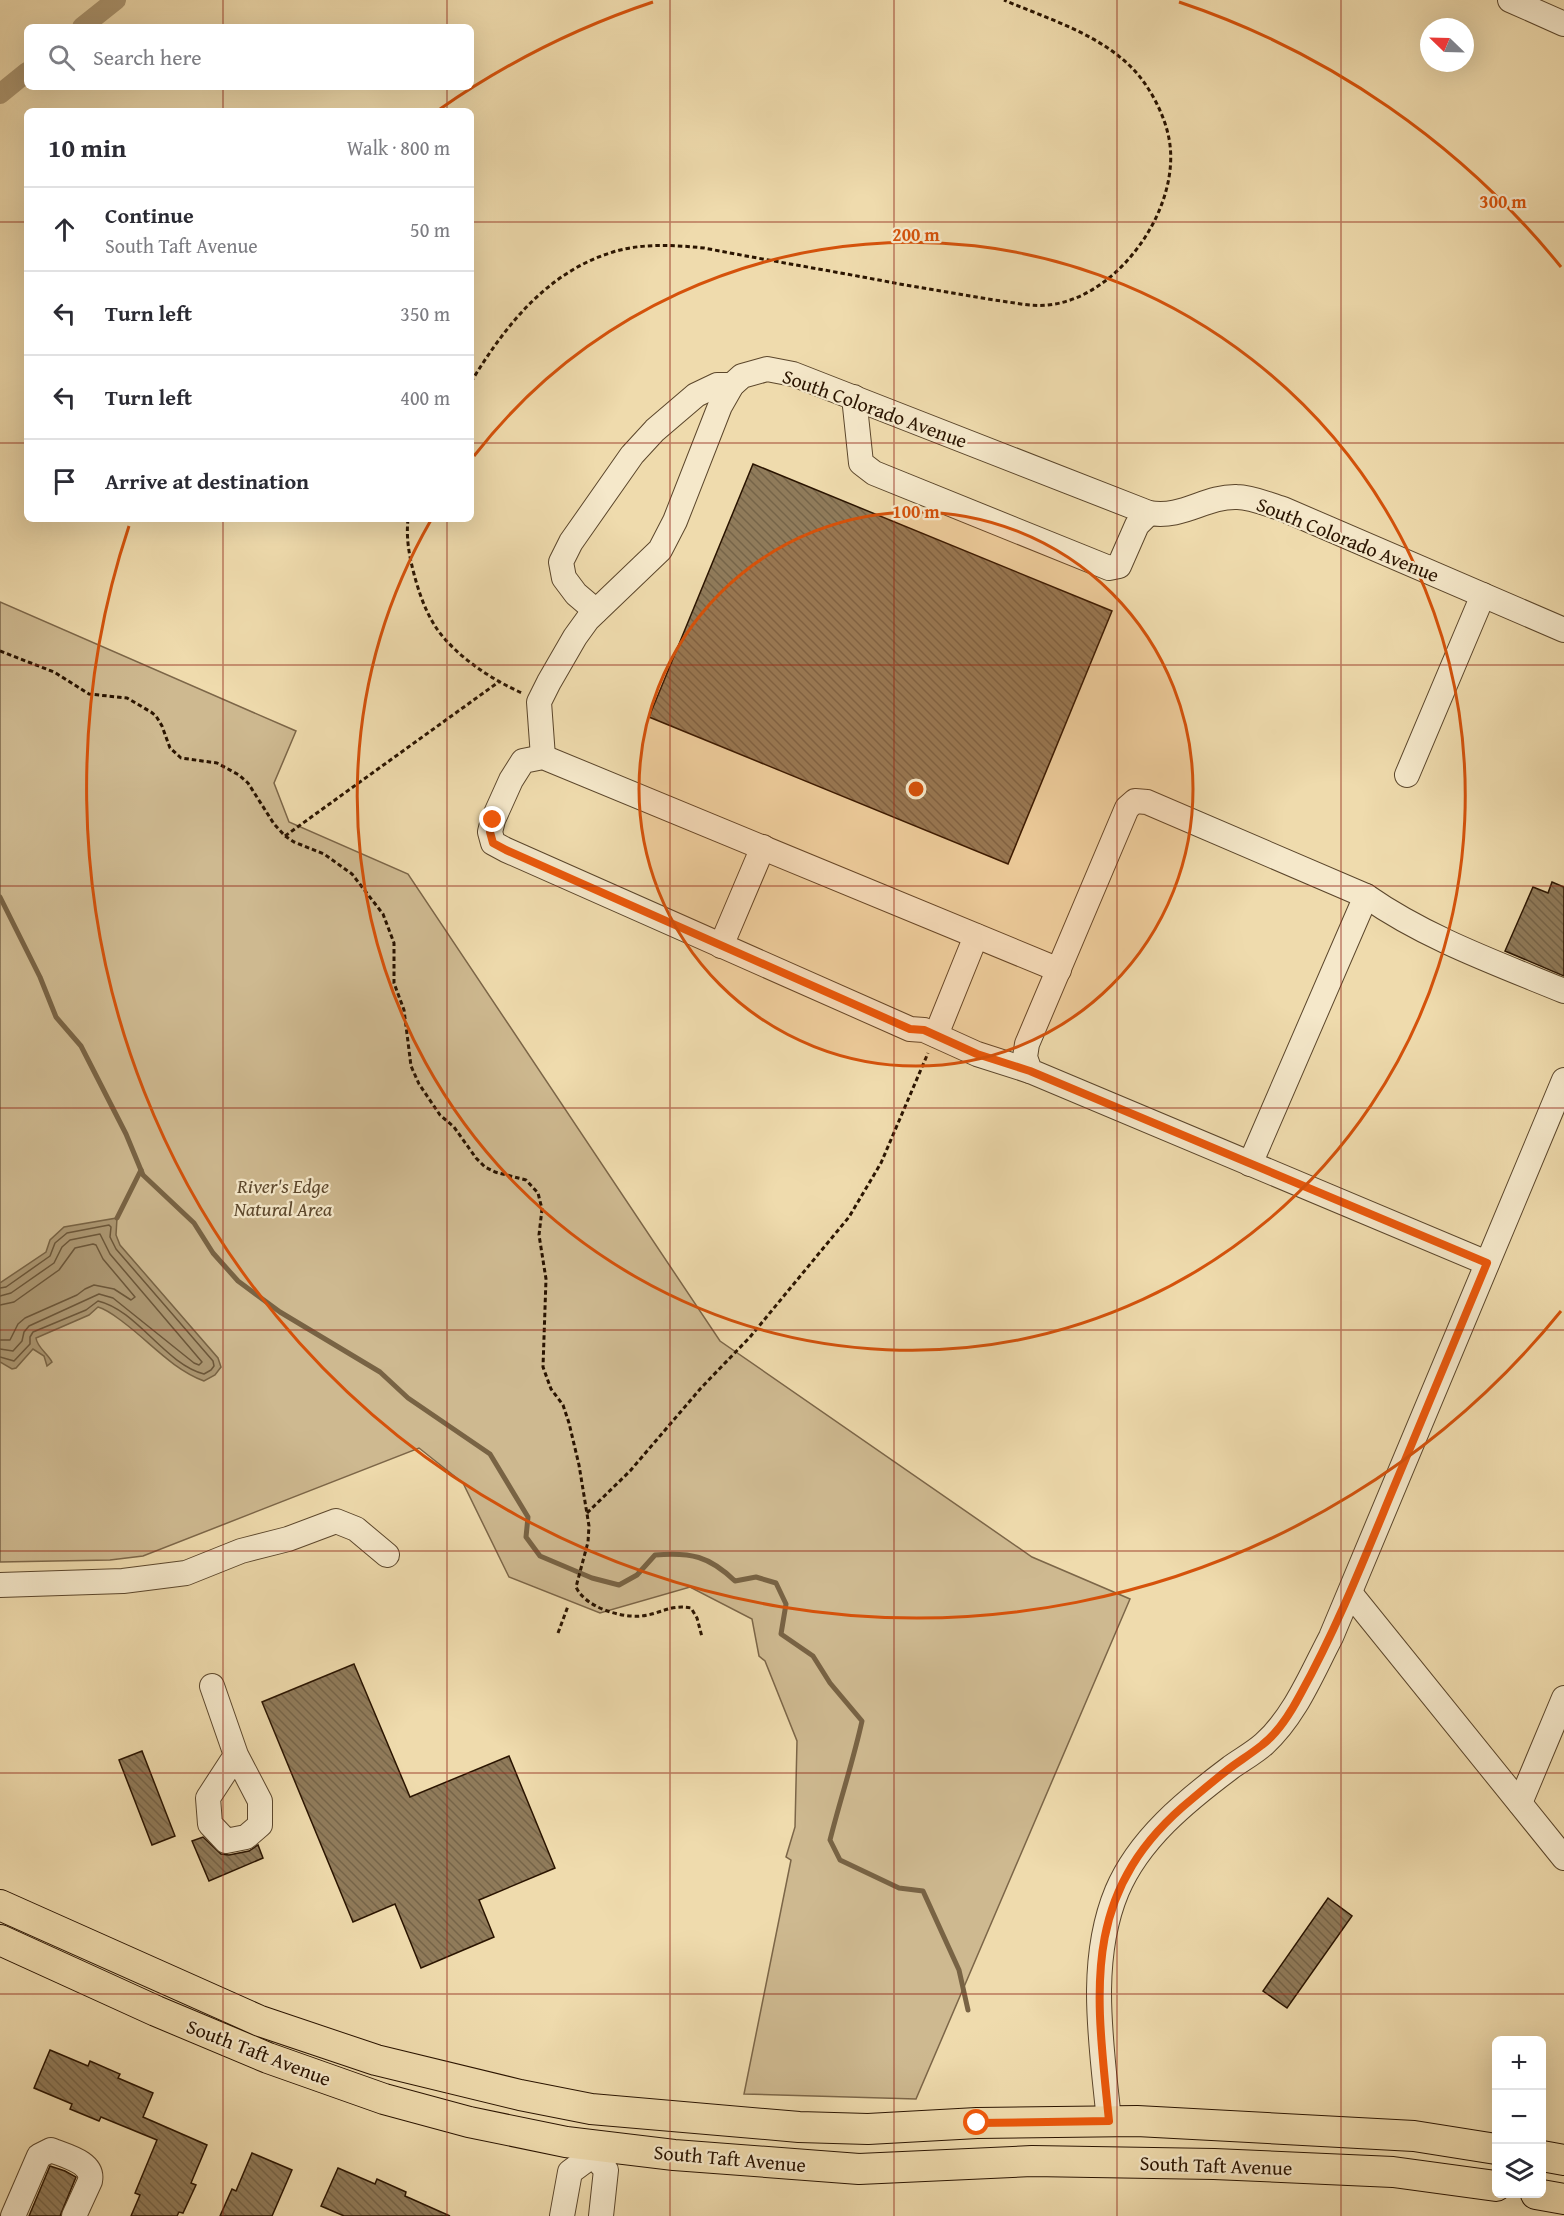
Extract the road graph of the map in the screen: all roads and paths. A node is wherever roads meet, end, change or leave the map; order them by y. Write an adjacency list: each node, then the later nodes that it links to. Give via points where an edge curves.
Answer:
1 (1004, 0): 4 (path, via 1085,34 1117,54 1136,72 1151,95 1168,134 1168,182 1158,213 1135,251 1105,282 1070,299 1032,305 704,248 669,245 614,251 546,287 515,319)
2 (1510, 0): 3 (street)
3 (1564, 24)
4 (474, 378)
5 (732, 385): 6 (street, South Colorado Avenue, via 742,376 767,369 793,374); 10 (street, via 660,550); 10 (street, South Colorado Avenue, via 717,385 696,395 655,430 632,455 571,542 561,562 564,578)
6 (854, 398): 7 (street, South Colorado Avenue); 7 (street, via 861,463 874,473 1110,568 1119,566 1137,525)
7 (1149, 513): 9 (street, South Colorado Avenue, via 1171,515 1212,501 1245,497 1283,509)
8 (408, 522): 13 (path, via 412,568 427,612 456,649)
9 (1483, 595): 11 (street, South Colorado Avenue); 16 (street)
10 (596, 611): 14 (street, via 575,637)
11 (1564, 630)
12 (0, 651): 17 (path, via 54,672 89,693 127,698 151,712 162,726 170,748 181,758 217,763 248,783)
13 (500, 681): 14 (path); 17 (path)
14 (539, 702): 15 (street)
15 (543, 757): 18 (street); 21 (street, via 523,761 511,780 490,832 493,843)
16 (1407, 775)
17 (285, 836): 30 (path, via 324,854 352,874 383,914 394,943 394,983 404,1010 411,1066 429,1100 485,1167 526,1180 538,1193 546,1279 543,1367 551,1389 563,1405)
18 (763, 848): 20 (street); 21 (street)
19 (1366, 896): 22 (street, via 1147,802 1135,801 1127,808); 23 (street, via 1434,937); 28 (street)
20 (976, 936): 22 (street); 24 (street)
21 (721, 946): 24 (street, via 910,1029)
22 (1059, 970): 25 (street, via 1027,1044 1025,1057)
23 (1564, 991)
24 (936, 1035): 25 (street, via 977,1054); 30 (path, via 881,1163 849,1217 750,1337 630,1471)
25 (1030, 1071): 28 (street)
26 (1564, 1080): 27 (street)
27 (1554, 1132): 29 (street)
28 (1250, 1164): 29 (street)
29 (1487, 1263): 33 (street)
30 (587, 1513): 36 (path, via 588,1542 576,1587 579,1594 589,1603 625,1616 650,1615 677,1606 691,1608)
31 (387, 1555): 32 (street, via 356,1529 336,1521 186,1573 123,1581)
32 (0, 1586)
33 (1350, 1593): 40 (street); 45 (street, via 1332,1637 1281,1724 1264,1744 1156,1832 1118,1890 1100,1968 1101,2039)
34 (568, 1606): 35 (path)
35 (558, 1633)
36 (702, 1637)
37 (212, 1686): 39 (street)
38 (1564, 1698): 40 (street)
39 (236, 1755)
40 (1520, 1803): 41 (street)
41 (1564, 1858)
42 (0, 1905): 44 (main road, South Taft Avenue, via 260,2021 376,2060)
43 (0, 1940): 48 (main road, South Taft Avenue, via 258,2054 384,2099)
44 (462, 2081): 46 (main road, South Taft Avenue, via 596,2110); 48 (main road, via 493,2106 562,2120)
45 (1109, 2121): 46 (main road, South Taft Avenue, via 868,2129); 47 (main road, South Taft Avenue, via 1414,2136); 51 (main road, via 1129,2144 1235,2146); 52 (main road, via 1081,2143 975,2145)
46 (799, 2127): 48 (main road, via 772,2145 626,2129)
47 (1492, 2148)
48 (593, 2150): 52 (main road, South Taft Avenue, via 847,2168); 58 (street, via 570,2172); 59 (street, via 606,2170)
49 (1546, 2157): 50 (main road)
50 (1564, 2160)
51 (1262, 2166): 52 (main road, South Taft Avenue, via 1032,2161); 53 (main road, South Taft Avenue, via 1393,2172)
52 (910, 2167)
53 (1492, 2185)
54 (1546, 2195): 55 (main road)
55 (1564, 2199)
56 (13, 2216): 57 (street, via 39,2156 51,2150 84,2164 91,2176)
57 (74, 2216)
58 (562, 2216)
59 (601, 2216)

